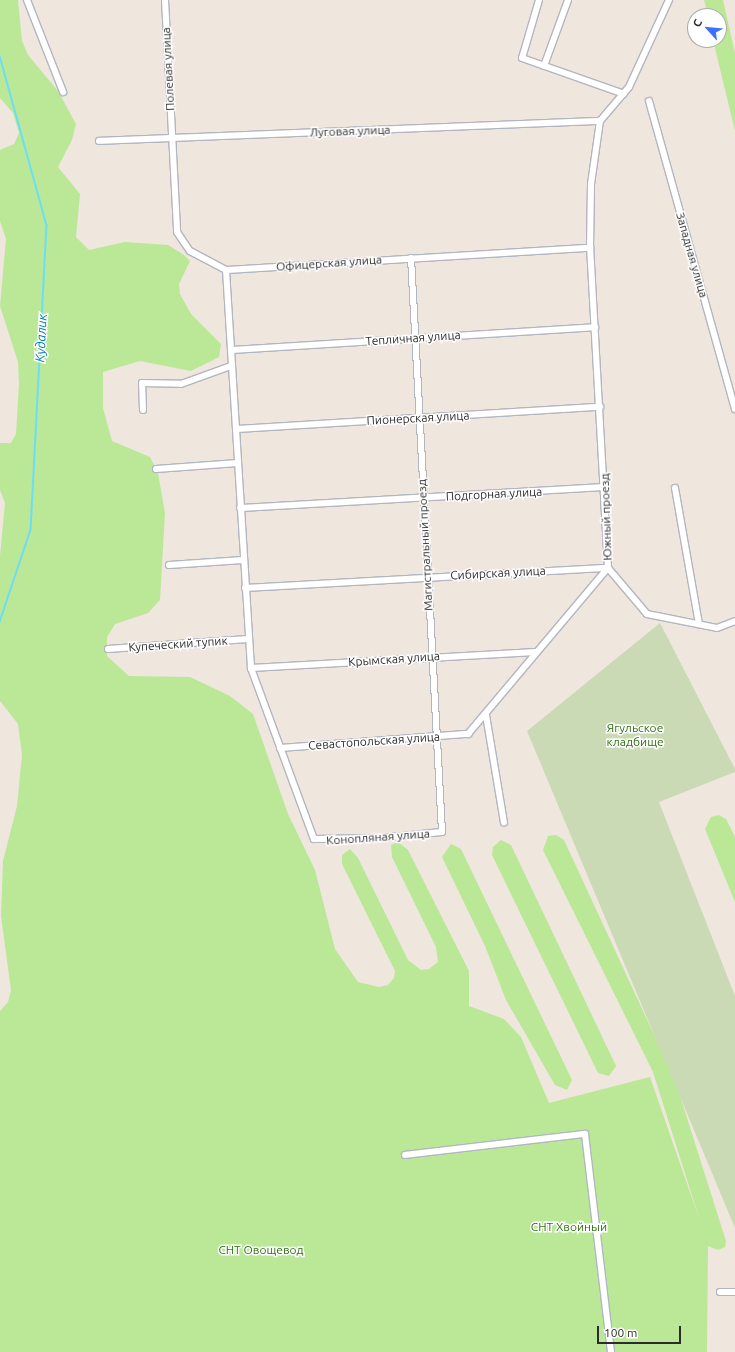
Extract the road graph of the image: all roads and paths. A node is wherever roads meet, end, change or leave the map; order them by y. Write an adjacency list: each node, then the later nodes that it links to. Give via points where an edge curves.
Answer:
1 (27, 0): 7 (street)
2 (164, 0): 11 (street, Полевая улица)
3 (539, 0): 6 (street, via 522,58)
4 (568, 0): 6 (street)
5 (668, 0): 8 (street)
6 (544, 66): 8 (street)
7 (63, 92)
8 (624, 94): 10 (street)
9 (649, 101): 21 (street, Западная улица)
10 (600, 121): 11 (street, Луговая улица); 13 (street, Южный проезд, via 591,184)
11 (171, 138): 12 (street, Луговая улица); 15 (street, via 177,232 190,251)
12 (99, 141)
13 (590, 248): 14 (street, Офицерская улица); 16 (street, Южный проезд)
14 (410, 258): 15 (street, Офицерская улица); 17 (street, Магистральный проезд)
15 (226, 270): 18 (street)
16 (595, 327): 17 (street, Тепличная улица); 20 (street, Южный проезд)
17 (414, 338): 18 (street, Тепличная улица); 23 (street, Магистральный проезд)
18 (231, 350): 19 (street)
19 (231, 366): 22 (street, via 181,384 142,383); 24 (street)
20 (600, 407): 23 (street, Пионерская улица); 27 (street, Южный проезд)
21 (735, 409)
22 (143, 410)
23 (418, 418): 24 (street, Пионерская улица); 29 (street, Магистральный проезд)
24 (236, 429): 25 (street)
25 (238, 463): 26 (street); 30 (street)
26 (156, 469)
27 (605, 487): 29 (street, Подгорная улица); 33 (street, Южный проезд)
28 (675, 488): 37 (street)
29 (423, 498): 30 (street, Подгорная улица); 34 (street, Магистральный проезд)
30 (240, 508): 31 (street)
31 (243, 560): 32 (street); 35 (street)
32 (169, 565)
33 (608, 568): 34 (street, Сибирская улица); 37 (street, via 647,614); 40 (street, Южный проезд)
34 (425, 576): 35 (street, Сибирская улица); 41 (street, Магистральный проезд)
35 (245, 588): 38 (street)
36 (735, 621): 37 (street, via 718,628)
37 (699, 624)
38 (248, 639): 39 (street, Купеческий тупик); 42 (street)
39 (108, 649)
40 (536, 652): 41 (street, Крымская улица); 43 (street, Южный проезд)
41 (431, 656): 42 (street, Крымская улица); 45 (street, Магистральный проезд)
42 (251, 668): 46 (street)
43 (486, 715): 44 (street, Южный проезд); 47 (street)
44 (468, 734): 45 (street, Севастопольская улица)
45 (437, 737): 46 (street, Севастопольская улица); 48 (street, Магистральный проезд)
46 (280, 748): 48 (street, Конопляная улица, via 314,840)
47 (504, 823)
48 (442, 832)
49 (405, 1155): 52 (street, via 585,1134)
50 (720, 1292): 51 (street)
51 (735, 1292)
52 (611, 1352)

